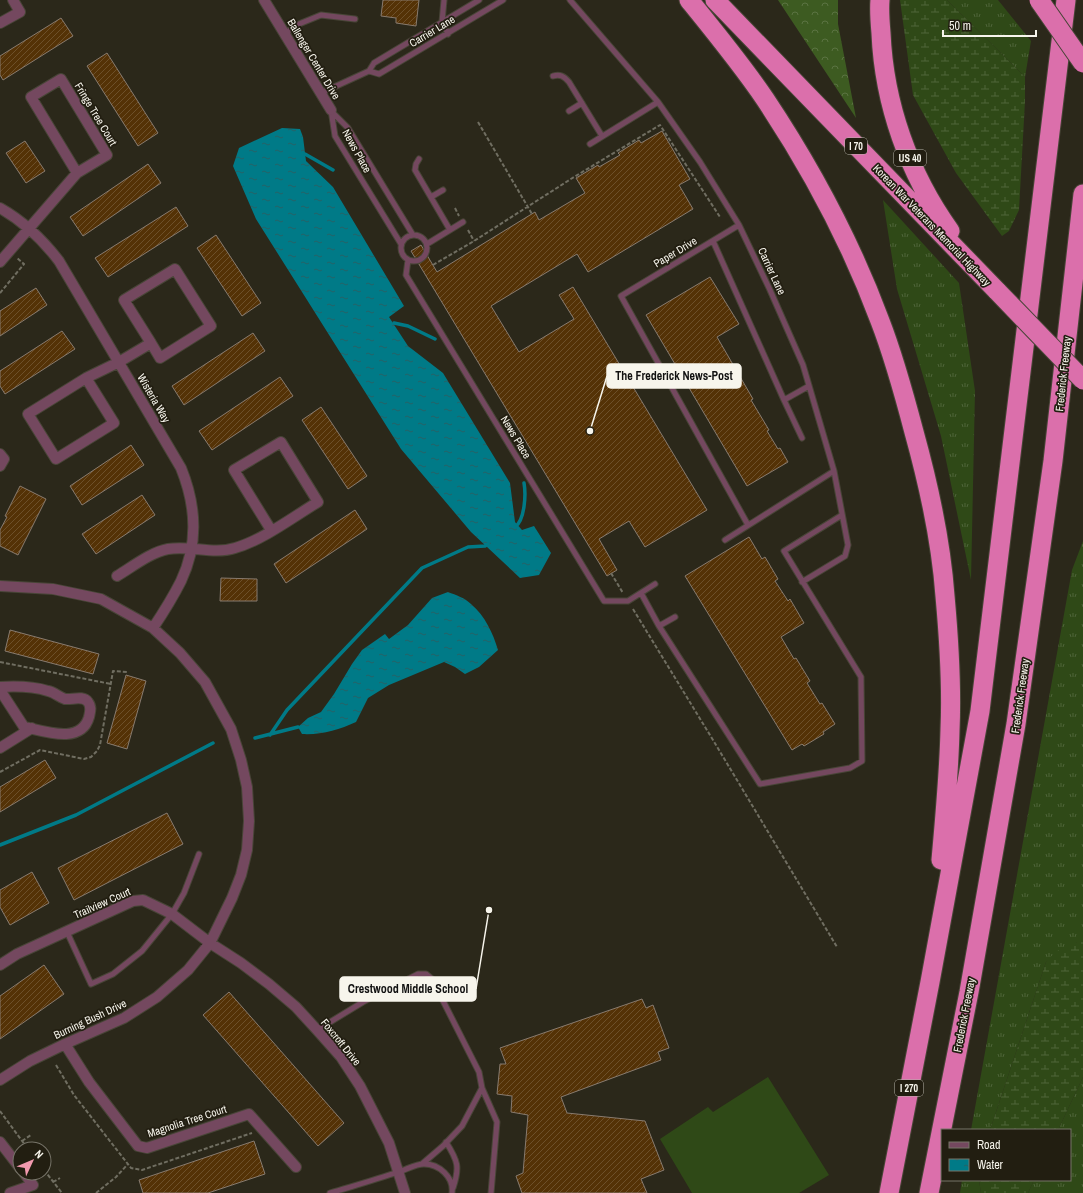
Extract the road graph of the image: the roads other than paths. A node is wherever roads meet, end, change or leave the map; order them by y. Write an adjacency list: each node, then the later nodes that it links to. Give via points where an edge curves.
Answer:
1 (13, 0): 14 (street, via 20,12)
2 (264, 0): 16 (street, Ballenger Center Drive)
3 (444, 0): 15 (lane)
4 (479, 0): 15 (lane, Carrier Lane)
5 (503, 0): 17 (lane, Carrier Lane)
6 (570, 0): 23 (lane, Carrier Lane)
7 (689, 0): 77 (highway, via 764,98 800,154 828,206 856,262 880,320 900,379 923,465 936,526 945,594 950,729 947,802)
8 (715, 0): 45 (highway, Korean War Veterans Memorial Highway / I 70)
9 (880, 0): 45 (highway, US 40, via 886,83 895,120 907,153 944,223)
10 (1039, 0): 18 (highway, bridge)
11 (1062, 0): 21 (highway)
12 (1066, 0): 21 (highway)
13 (356, 19): 16 (lane, via 320,15)
14 (0, 22)
15 (442, 22): 17 (lane); 19 (lane, Carrier Lane, via 374,63)
16 (284, 34): 22 (street, Ballenger Center Drive)
17 (448, 34): 19 (lane, Carrier Lane, via 379,74)
18 (1083, 63)
19 (369, 71): 22 (lane, Carrier Lane)
20 (553, 76): 24 (lane, via 564,76)
21 (1057, 82): 77 (highway, via 980,711)
22 (321, 94): 25 (street, Ballenger Center Drive)
23 (658, 102): 27 (lane); 36 (lane, Carrier Lane, via 700,162)
24 (582, 103): 26 (lane); 27 (lane)
25 (331, 110): 39 (lane, News Place, via 348,128); 41 (lane, News Place, via 335,136)
26 (569, 111)
27 (602, 136): 28 (lane)
28 (590, 144)
29 (419, 159): 33 (lane, via 415,170)
30 (77, 173): 30 (street, Fringe Tree Court, via 107,156 61,79 31,97); 37 (street, Fringe Tree Court)
31 (443, 190): 33 (lane)
32 (1083, 194): 82 (highway, Frederick Freeway, via 1053,462 1016,724 969,992)
33 (431, 197): 38 (lane)
34 (0, 208): 37 (street, Wisteria Way)
35 (463, 222): 38 (lane)
36 (739, 225): 40 (lane, Paper Drive); 50 (lane, Carrier Lane, via 803,364)
37 (29, 230): 44 (street, Fringe Tree Court); 47 (street, Wisteria Way, via 59,261)
38 (450, 230): 42 (lane)
39 (413, 235): 41 (lane, via 408,236); 42 (lane, via 419,235)
40 (713, 241): 51 (lane); 57 (lane, Paper Drive, via 621,296)
41 (401, 244): 43 (lane, via 403,256)
42 (427, 244): 43 (lane, via 428,251 425,256 414,262)
43 (408, 260): 65 (lane, News Place, via 406,275 604,601 628,601)
44 (0, 262)
45 (998, 292): 49 (highway, Korean War Veterans Memorial Highway / I 70, bridge)
46 (151, 343): 46 (street, via 160,358 211,326 175,268 124,300); 47 (street)
47 (119, 362): 48 (street); 60 (street, Wisteria Way, via 188,484 193,510)
48 (86, 378): 48 (street, via 28,414 56,459 114,423)
49 (1083, 380)
50 (809, 386): 51 (lane); 55 (lane, Carrier Lane)
51 (784, 400): 52 (lane)
52 (802, 438)
53 (0, 454): 54 (street, via 4,459)
54 (0, 466)
55 (834, 472): 56 (lane, Carrier Lane); 57 (lane)
56 (842, 515): 62 (lane, Carrier Lane, via 848,545 845,556); 62 (lane, via 784,551)
57 (748, 525): 59 (lane)
58 (271, 530): 58 (street, via 318,502 281,442 234,470); 60 (street, via 234,548 217,551)
59 (725, 540)
60 (192, 548): 61 (street, via 169,549 156,553); 68 (street, Wisteria Way, via 182,579)
61 (117, 576)
62 (802, 582): 67 (lane, via 862,677 862,761 850,768 760,784)
63 (655, 584): 65 (lane)
64 (0, 586): 68 (street, Burning Bush Drive, via 54,589 101,599)
65 (641, 593): 67 (lane)
66 (675, 617): 67 (lane)
67 (659, 626)
68 (153, 628): 75 (street, Burning Bush Drive, via 180,653 205,682 231,729 247,787 247,850 232,898)
69 (0, 688): 70 (street, via 24,727); 70 (street, via 18,685 49,691 65,699 84,699 88,702 91,710 88,720 78,731 62,734)
70 (32, 728): 71 (street)
71 (0, 748)
72 (199, 854): 73 (lane)
73 (172, 914): 74 (street, Trailview Court, via 143,900 133,901); 74 (lane, via 142,951 113,974 92,984); 75 (street, Trailview Court)
74 (67, 932): 76 (street, Trailview Court)
75 (210, 942): 78 (street, Foxcroft Drive, via 269,984 296,1007); 79 (street, Burning Bush Drive, via 188,970 157,997 124,1018)
76 (0, 964)
77 (930, 982): 97 (highway, I 270)
78 (317, 1030): 81 (lane, via 362,1002 418,974 426,974 432,979 479,1072); 89 (street, Foxcroft Drive, via 341,1057 360,1086 389,1143)
79 (65, 1044): 80 (street, Burning Bush Drive, via 30,1061); 88 (street, Magnolia Tree Court, via 89,1082 138,1146 147,1148 249,1114)
80 (0, 1080)
81 (482, 1088): 85 (lane, via 462,1126); 96 (lane, via 497,1122)
82 (942, 1129)
83 (941, 1133): 98 (highway, Frederick Freeway)
84 (0, 1142): 86 (street)
85 (446, 1142): 87 (lane); 91 (lane, via 457,1164)
86 (12, 1158)
87 (422, 1164): 89 (lane); 91 (lane, via 442,1170 449,1179)
88 (296, 1168)
89 (399, 1172): 92 (lane); 95 (street, Foxcroft Drive)
90 (30, 1181): 93 (street, via 33,1185)
91 (452, 1190)
92 (341, 1191): 94 (lane)
93 (10, 1193)
94 (330, 1193)
95 (405, 1193)
96 (491, 1193)
97 (889, 1193)
98 (929, 1193)

